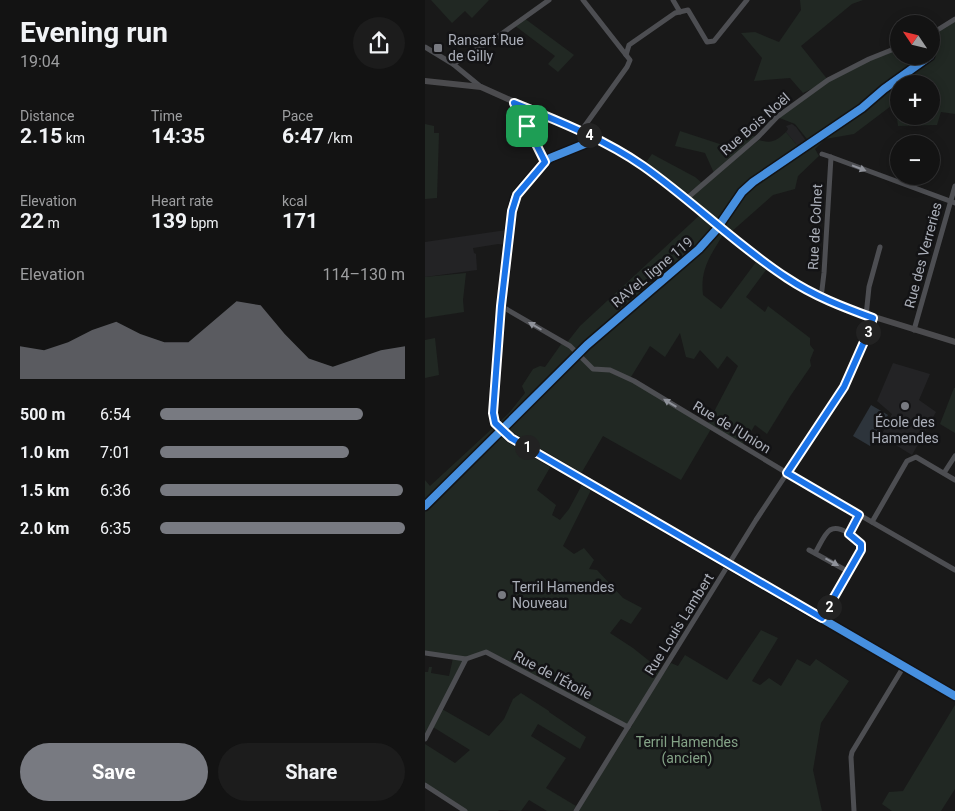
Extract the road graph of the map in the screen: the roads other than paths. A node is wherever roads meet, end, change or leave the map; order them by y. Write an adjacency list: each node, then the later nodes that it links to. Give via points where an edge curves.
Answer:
1 (549, 0): 11 (street)
2 (583, 0): 10 (street)
3 (673, 0): 5 (street)
4 (747, 0): 5 (street, via 714,41 707,42 688,10)
5 (680, 12): 10 (street, via 629,45)
6 (955, 19): 7 (street)
7 (940, 28)
8 (425, 47): 11 (street)
9 (890, 51): 21 (street, Rue Bois Noël, via 828,80 777,117)
10 (626, 55): 15 (street, via 630,60 627,67)
11 (453, 64): 13 (street)
12 (425, 81): 13 (main road)
13 (481, 87): 14 (main road)
14 (514, 103): 15 (main road); 19 (street)
15 (581, 131): 16 (main road)
16 (597, 138): 19 (street); 21 (main road, via 643,166)
17 (822, 154): 18 (street)
18 (831, 158): 22 (street, one-way to 22); 24 (street, Rue de Colnet)
19 (545, 162): 25 (street, via 515,198)
20 (955, 186): 22 (street, Rue des Verreries)
21 (686, 200): 24 (main road, via 764,262)
22 (952, 202): 27 (street, Rue des Verreries)
23 (881, 247): 26 (street, Rue Louis Lambert, via 869,287)
24 (821, 298): 26 (main road)
25 (501, 306): 30 (street, Rue de l'Union, one-way to 25, via 634,381 613,371 591,368 570,346); 38 (street, via 493,413 495,423 508,436)
26 (869, 317): 27 (main road); 30 (street, Rue Louis Lambert, via 867,335 844,387)
27 (914, 330): 28 (main road)
28 (955, 342)
29 (955, 456): 31 (street)
30 (787, 473): 33 (street, Rue de l'Union); 38 (street, Rue Louis Lambert)
31 (944, 473): 32 (street); 34 (street, via 916,457 911,458)
32 (955, 480)
33 (859, 515): 34 (street, Rue de l'Union); 35 (street)
34 (872, 522): 39 (street, Rue de l'Union)
35 (849, 534): 37 (street, via 837,528 831,529); 40 (street, via 861,544 861,550)
36 (809, 550): 37 (street)
37 (815, 553): 40 (street, one-way to 40)
38 (729, 566): 41 (street); 46 (street, Rue Louis Lambert)
39 (955, 570)
40 (849, 572): 41 (street)
41 (822, 618): 44 (street)
42 (425, 653): 43 (street, Rue de l'Étoile)
43 (466, 659): 46 (street, Rue de l'Étoile, via 486,652); 47 (street)
44 (904, 666): 45 (street); 51 (street, via 852,752)
45 (955, 696)
46 (629, 727): 50 (street, Rue Louis Lambert)
47 (425, 738)
48 (425, 785): 49 (street)
49 (465, 811)
50 (576, 811)
51 (854, 811)

